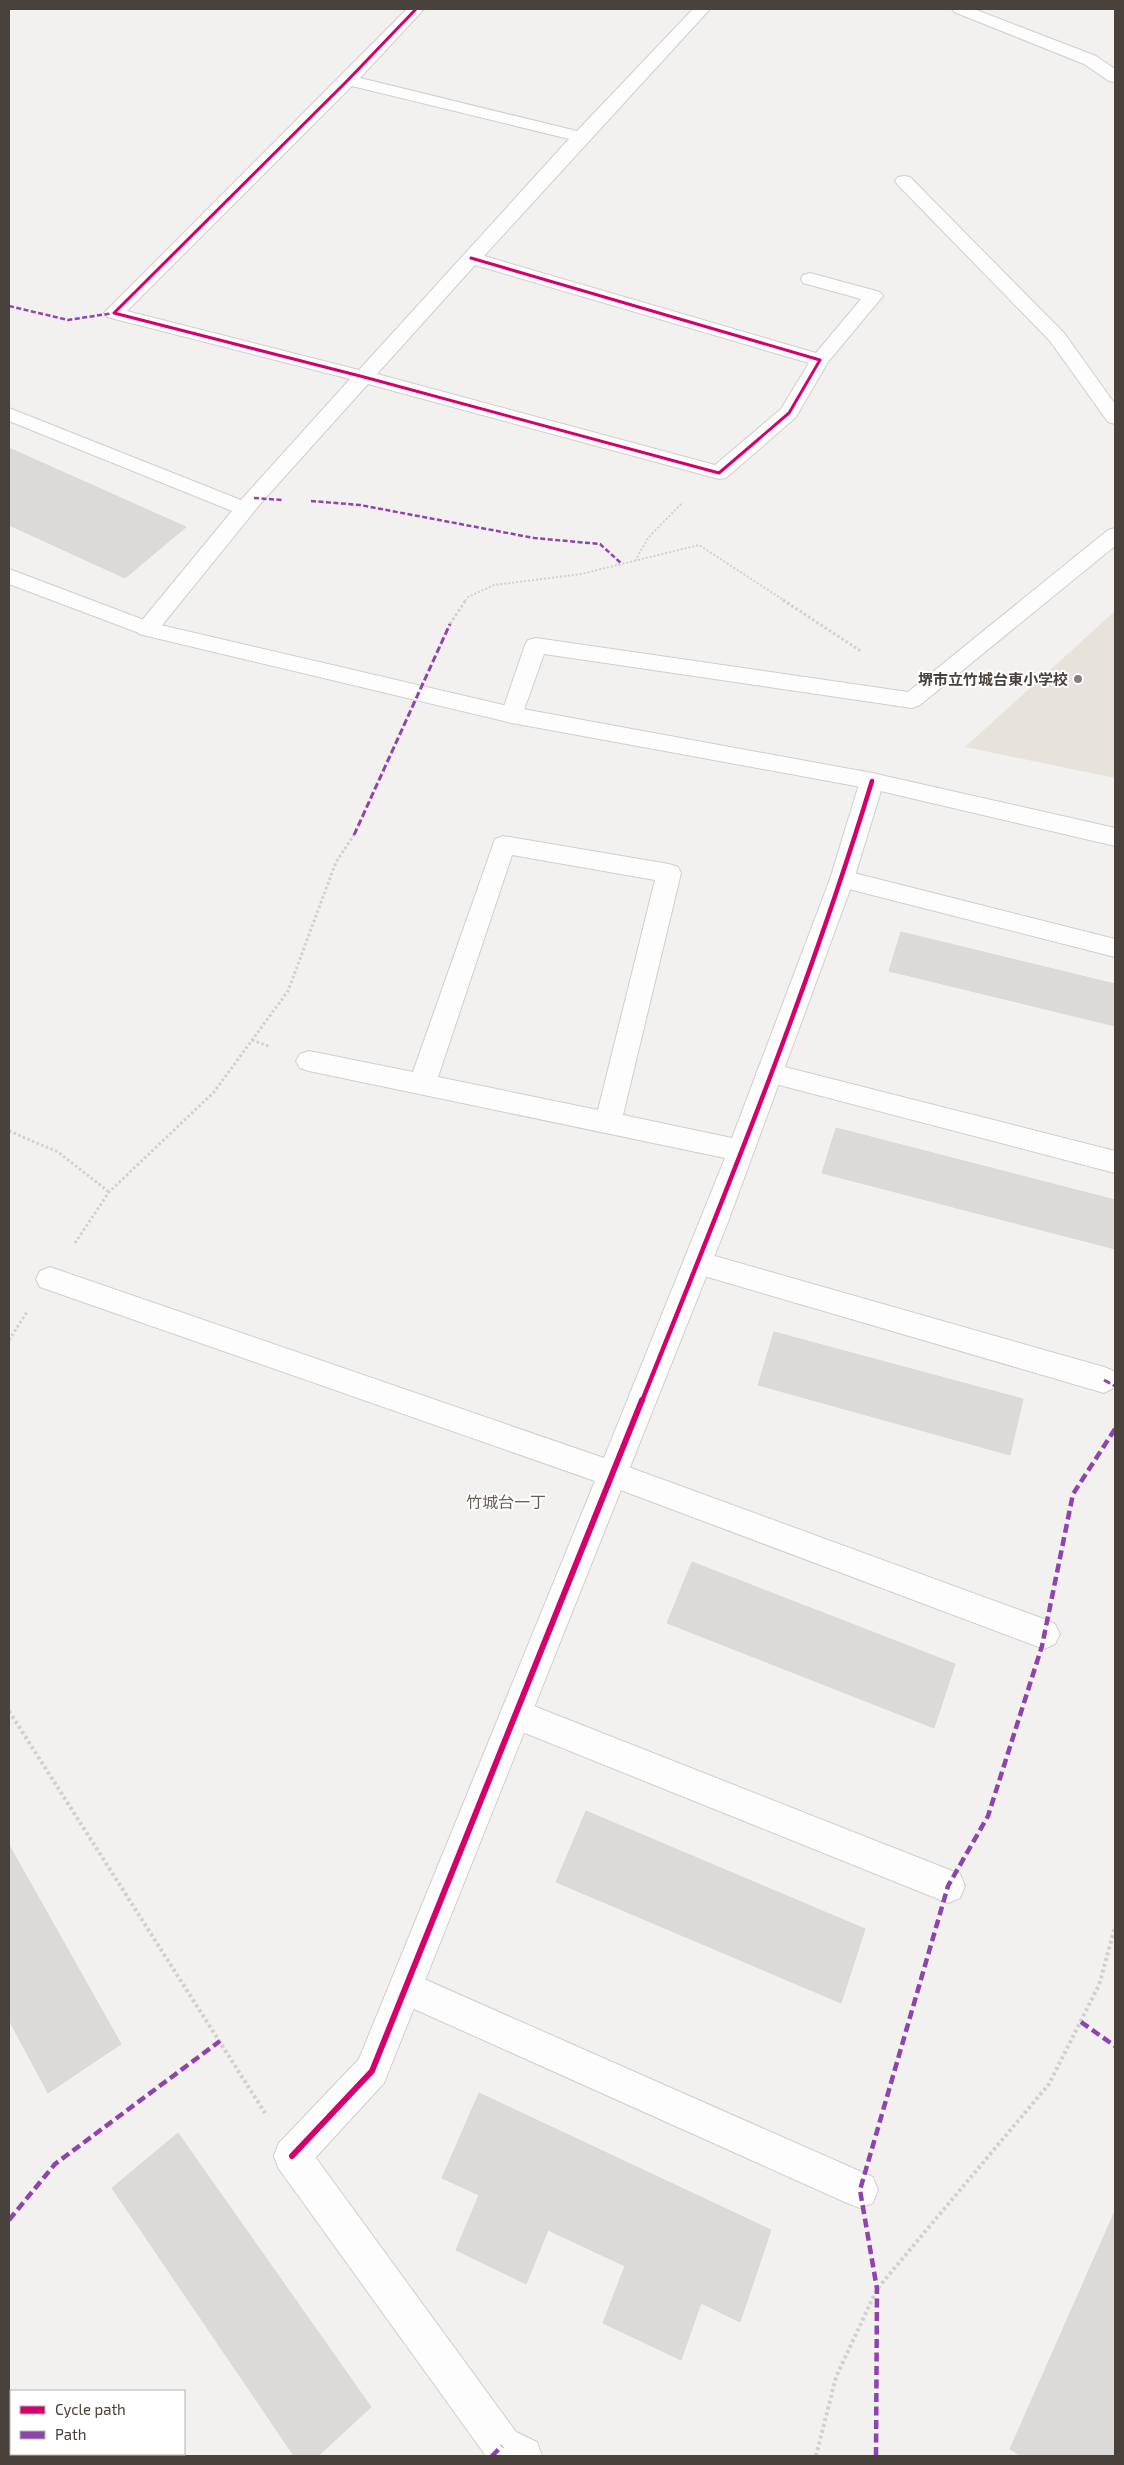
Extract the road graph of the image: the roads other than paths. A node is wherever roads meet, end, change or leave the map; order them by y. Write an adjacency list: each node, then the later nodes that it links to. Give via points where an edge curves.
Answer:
1 (416, 9): 5 (street)
2 (702, 9): 6 (street)
3 (960, 9): 4 (street, via 1090,60)
4 (1115, 76)
5 (348, 80): 6 (street); 11 (street, via 114,313)
6 (581, 137): 8 (street)
7 (904, 181): 13 (street, via 1057,337)
8 (471, 258): 10 (street); 11 (street)
9 (810, 279): 10 (street, via 872,296)
10 (820, 360): 11 (street, via 788,413 719,473)
11 (364, 377): 14 (street)
12 (9, 414): 14 (street)
13 (1115, 418)
14 (245, 509): 17 (street)
15 (1115, 536): 18 (street, via 912,700 536,646)
16 (9, 576): 17 (street)
17 (148, 628): 18 (street)
18 (512, 715): 19 (street)
19 (872, 781): 20 (street); 21 (street)
20 (1115, 837)
21 (842, 879): 22 (street); 24 (street)
22 (1115, 948)
23 (309, 1061): 25 (street)
24 (769, 1073): 27 (street); 28 (street)
25 (422, 1085): 26 (street); 26 (street, via 503,845 669,873)
26 (608, 1123): 27 (street)
27 (740, 1150): 29 (street)
28 (1115, 1162)
29 (697, 1264): 31 (street); 32 (street)
30 (50, 1278): 32 (street)
31 (1104, 1380)
32 (612, 1474): 33 (street); 34 (street)
33 (1044, 1634)
34 (516, 1714): 35 (street); 36 (street)
35 (948, 1886)
36 (406, 1988): 37 (street); 38 (street, via 372,2071 292,2156 502,2446)
37 (860, 2190)
38 (523, 2456)

